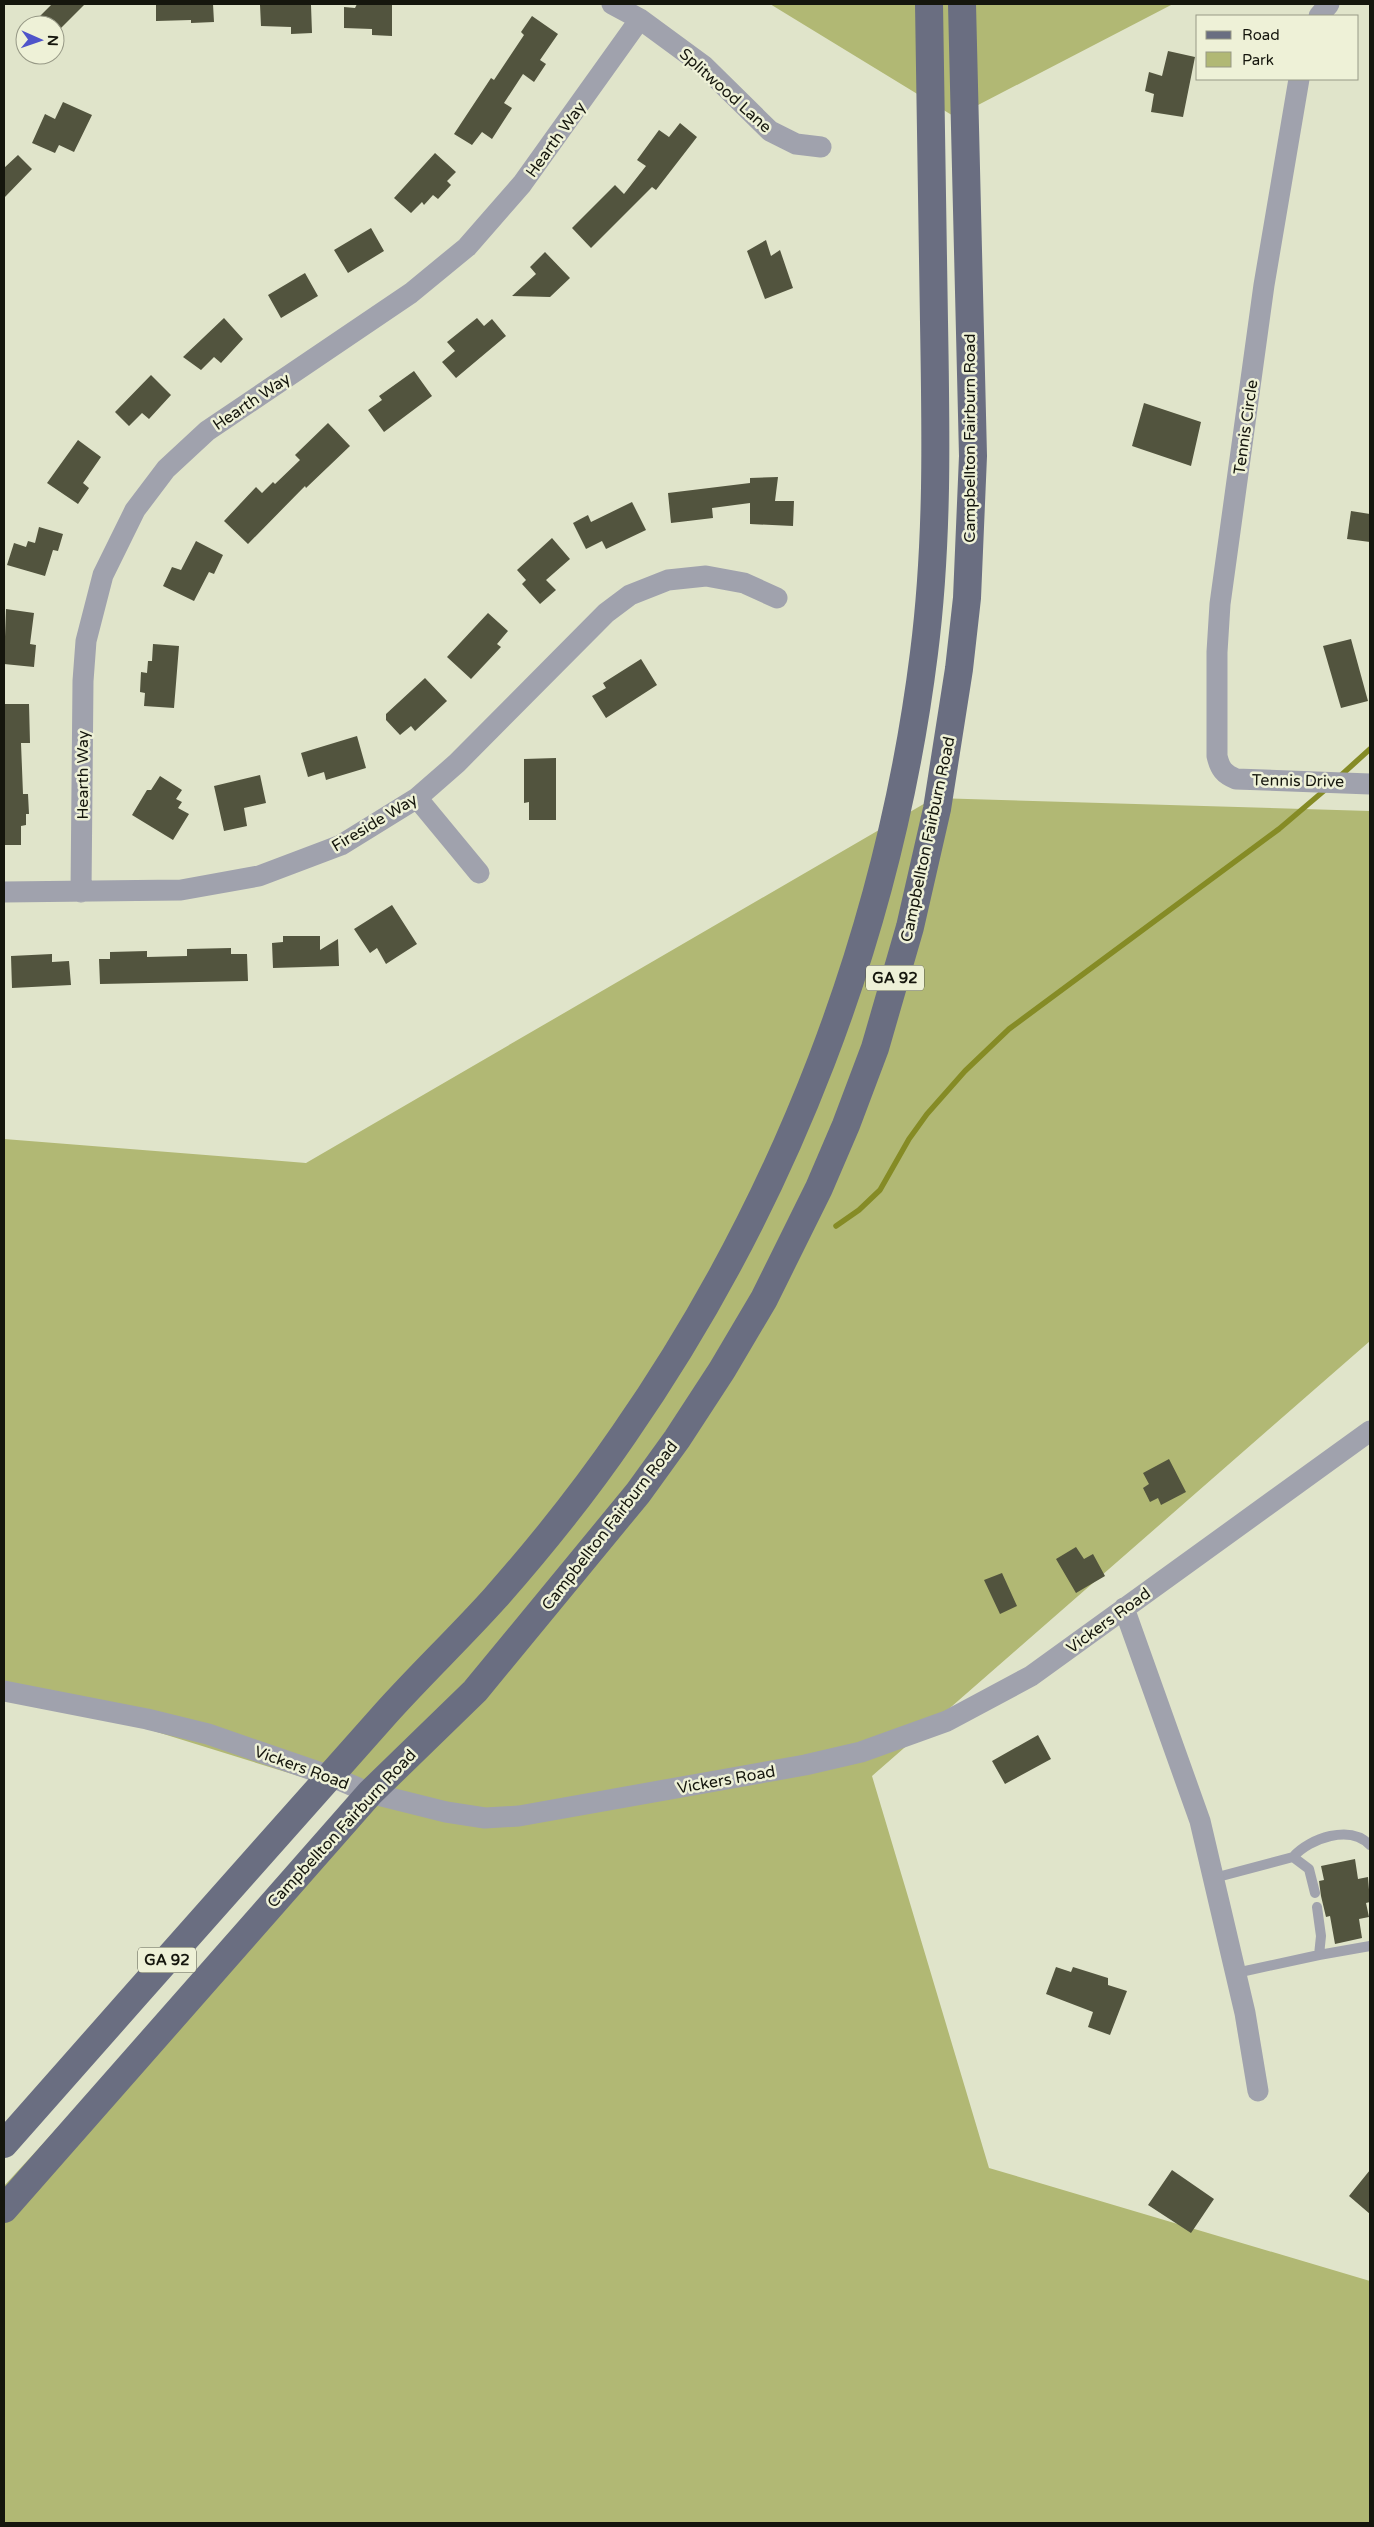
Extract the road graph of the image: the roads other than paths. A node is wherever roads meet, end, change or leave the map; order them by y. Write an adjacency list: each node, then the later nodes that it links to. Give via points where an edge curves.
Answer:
1 (612, 4): 6 (street, Splitwood Lane)
2 (929, 4): 19 (main road, Campbellton Fairburn Road / GA 92, via 936,527 920,685 905,772 875,899 852,975 808,1096 758,1208 717,1286 660,1381 588,1484 541,1544 498,1595 404,1692)
3 (962, 4): 20 (main road, Campbellton Fairburn Road / GA 92, via 973,438 966,598 953,712 937,809 910,927 875,1048 846,1125 796,1237 764,1299 677,1439 638,1493 475,1691)
4 (1329, 4): 5 (street)
5 (1320, 15)
6 (640, 19): 8 (street, Splitwood Lane, via 704,66 770,132 796,144); 15 (street, Hearth Way, via 522,184 467,247 411,293 207,430 166,469 135,510 103,576 86,641)
7 (1300, 80): 10 (street, Tennis Circle, via 1264,285 1220,604 1217,756 1219,767)
8 (821, 147)
9 (777, 598): 12 (street, Fireside Way, via 744,583 706,576 668,580 630,595 606,614 457,763)
10 (1226, 775): 11 (street, Tennis Drive, via 1236,779)
11 (1370, 784)
12 (416, 798): 13 (street); 15 (street, Fireside Way, via 341,845 259,876 181,890)
13 (479, 873)
14 (4, 892): 15 (street, Fireside Way)
15 (81, 892)
16 (1370, 1431): 17 (street, Vickers Road)
17 (1124, 1608): 20 (street, Vickers Road, via 1022,1680 947,1721 861,1752 519,1816 486,1818 446,1812); 23 (street, via 1200,1820)
18 (4, 1691): 19 (street, Vickers Road, via 147,1718 208,1734)
19 (330, 1776): 20 (street, Vickers Road); 30 (main road, Campbellton Fairburn Road / GA 92)
20 (370, 1793): 31 (main road, Campbellton Fairburn Road / GA 92)
21 (1370, 1845): 22 (lane, via 1363,1837 1340,1835 1311,1843)
22 (1293, 1857): 23 (lane); 24 (lane, via 1309,1869)
23 (1214, 1878): 28 (street)
24 (1315, 1894)
25 (1317, 1907): 27 (lane, via 1321,1936)
26 (1370, 1946): 27 (lane)
27 (1319, 1955): 28 (lane)
28 (1236, 1972): 29 (street)
29 (1258, 2091)
30 (4, 2144)
31 (4, 2209)

